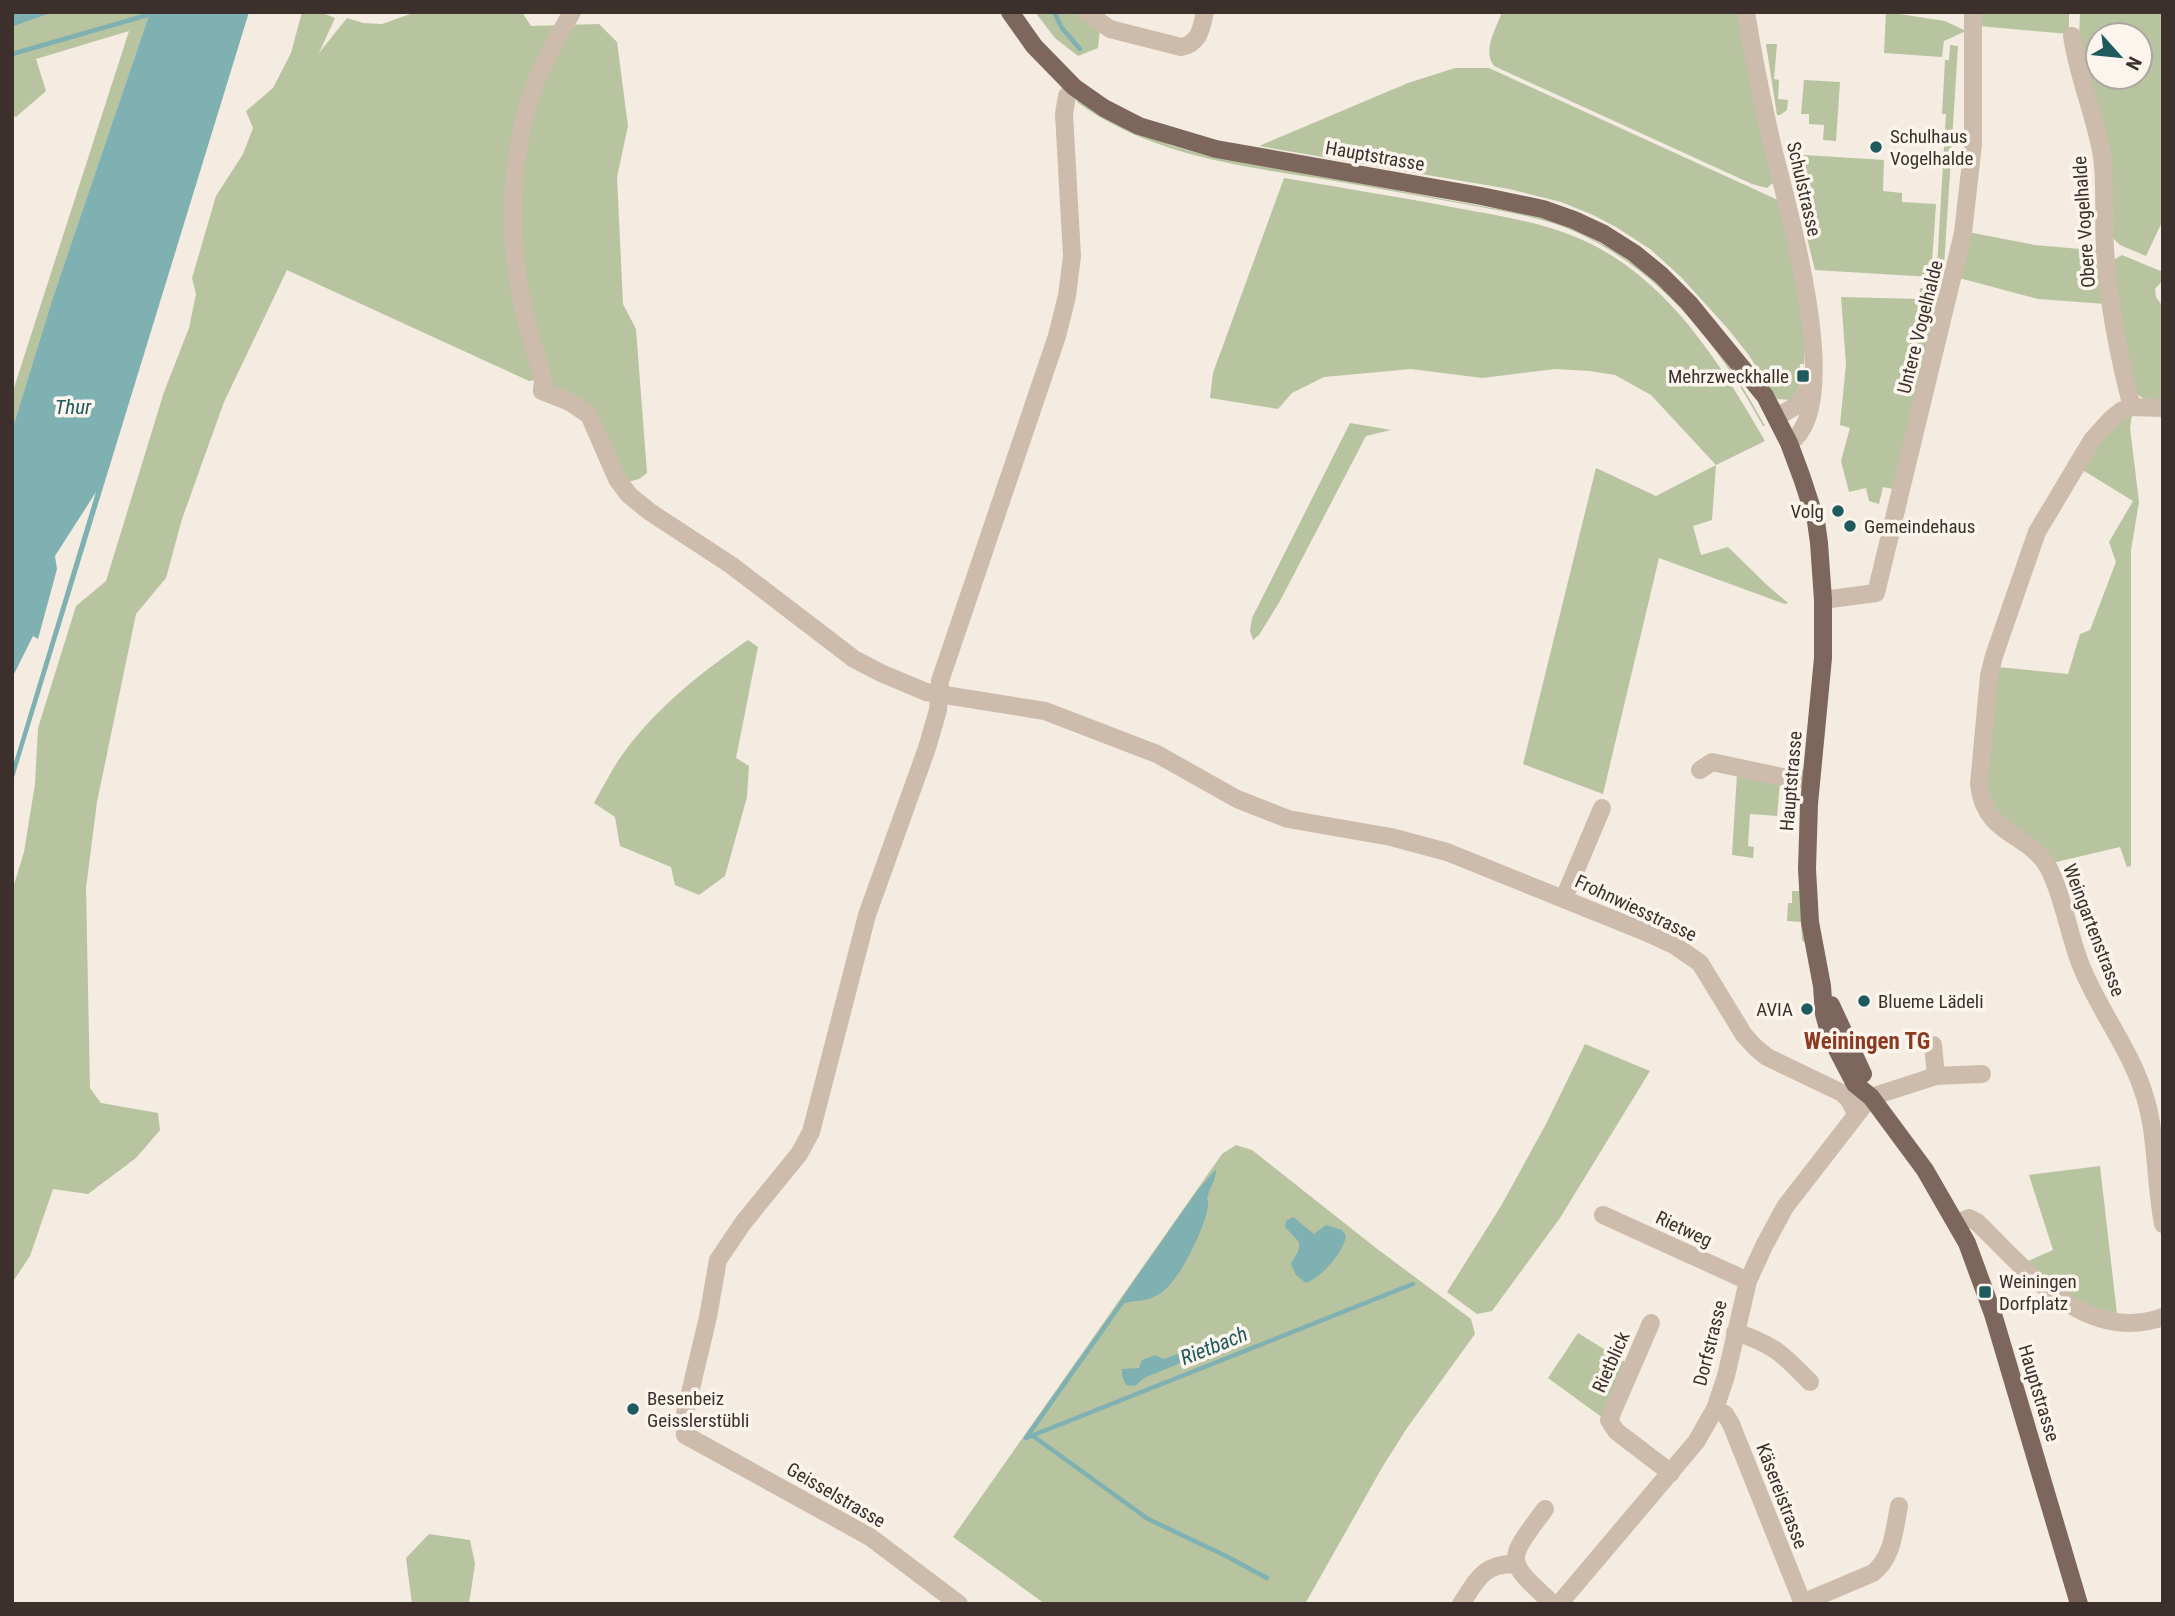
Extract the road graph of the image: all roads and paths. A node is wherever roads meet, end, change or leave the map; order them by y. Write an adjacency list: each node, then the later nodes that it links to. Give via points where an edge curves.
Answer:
1 (572, 12): 14 (street, Frohnwiesstrasse, via 530,100 513,204 522,300 542,391 589,415 617,479 639,504 731,565 854,659 913,687)
2 (1010, 12): 8 (main road, Hauptstrasse, via 1034,46)
3 (1086, 12): 4 (street, via 1110,29 1181,47 1197,40)
4 (1205, 12)
5 (1746, 12): 9 (street, Schulstrasse, via 1809,305)
6 (1973, 12): 13 (street, Untere Vogelhalde, via 1973,144 1963,233 1876,593)
7 (2072, 36): 10 (street, Obere Vogelhalde, via 2102,159 2112,315)
8 (1074, 87): 12 (main road, Hauptstrasse, via 1139,126 1216,149 1542,209 1604,234 1634,253 1689,303 1730,352); 14 (street, via 1066,96 1064,114 1072,243 1067,296 940,681)
9 (1813, 376): 12 (street, via 1807,393); 12 (street, Schulstrasse, via 1808,415 1799,434)
10 (2132, 407): 11 (street); 26 (street, Weingartenstrasse, via 2110,419 2097,434 2037,532 1992,666 1979,784 1980,799 1995,822 2048,868 2087,982 2131,1060 2146,1100)
11 (2163, 408)
12 (1779, 433): 13 (main road, Hauptstrasse, via 1816,521)
13 (1823, 600): 16 (main road, Hauptstrasse, via 1823,658)
14 (940, 694): 18 (street, Frohnwiesstrasse, via 1045,711 1157,754 1237,799 1288,819 1447,852); 38 (street, Geisselstrasse, via 927,748 867,915 811,1132 718,1260 686,1404 685,1435 870,1537)
15 (1700, 770): 16 (street, via 1712,762)
16 (1811, 780): 22 (main road, Hauptstrasse, via 1807,882 1824,1014 1855,1084)
17 (1602, 808): 18 (street)
18 (1564, 898): 23 (street, Frohnwiesstrasse, via 1693,957 1755,1047 1830,1087)
19 (1933, 1045): 21 (street)
20 (1982, 1074): 21 (street)
21 (1936, 1076): 22 (street)
22 (1871, 1097): 23 (street, Dorfstrasse); 25 (main road, Hauptstrasse)
23 (1853, 1107): 27 (street, Dorfstrasse, via 1785,1207)
24 (1603, 1214): 27 (street, Rietweg)
25 (1957, 1223): 28 (street, via 1969,1218 1977,1222 2057,1298 2075,1308 2126,1321); 42 (main road, Hauptstrasse, via 1993,1314)
26 (2163, 1224)
27 (1748, 1281): 30 (street, Dorfstrasse)
28 (2163, 1317)
29 (1651, 1324): 33 (street, Rietblick, via 1609,1420 1616,1431)
30 (1735, 1332): 31 (street, via 1772,1347); 32 (street, Dorfstrasse)
31 (1810, 1382)
32 (1715, 1409): 33 (street, Dorfstrasse); 37 (street, Käsereistrasse, via 1731,1424)
33 (1671, 1473): 41 (street, Dorfstrasse)
34 (1899, 1506): 37 (street, via 1890,1552 1880,1568)
35 (1545, 1509): 36 (street, via 1520,1542)
36 (1516, 1564): 39 (street, via 1493,1566 1482,1573); 40 (street, via 1520,1574)
37 (1803, 1603)
38 (959, 1604)
39 (1461, 1604)
40 (1553, 1604)
41 (1559, 1604)
42 (2079, 1604)

